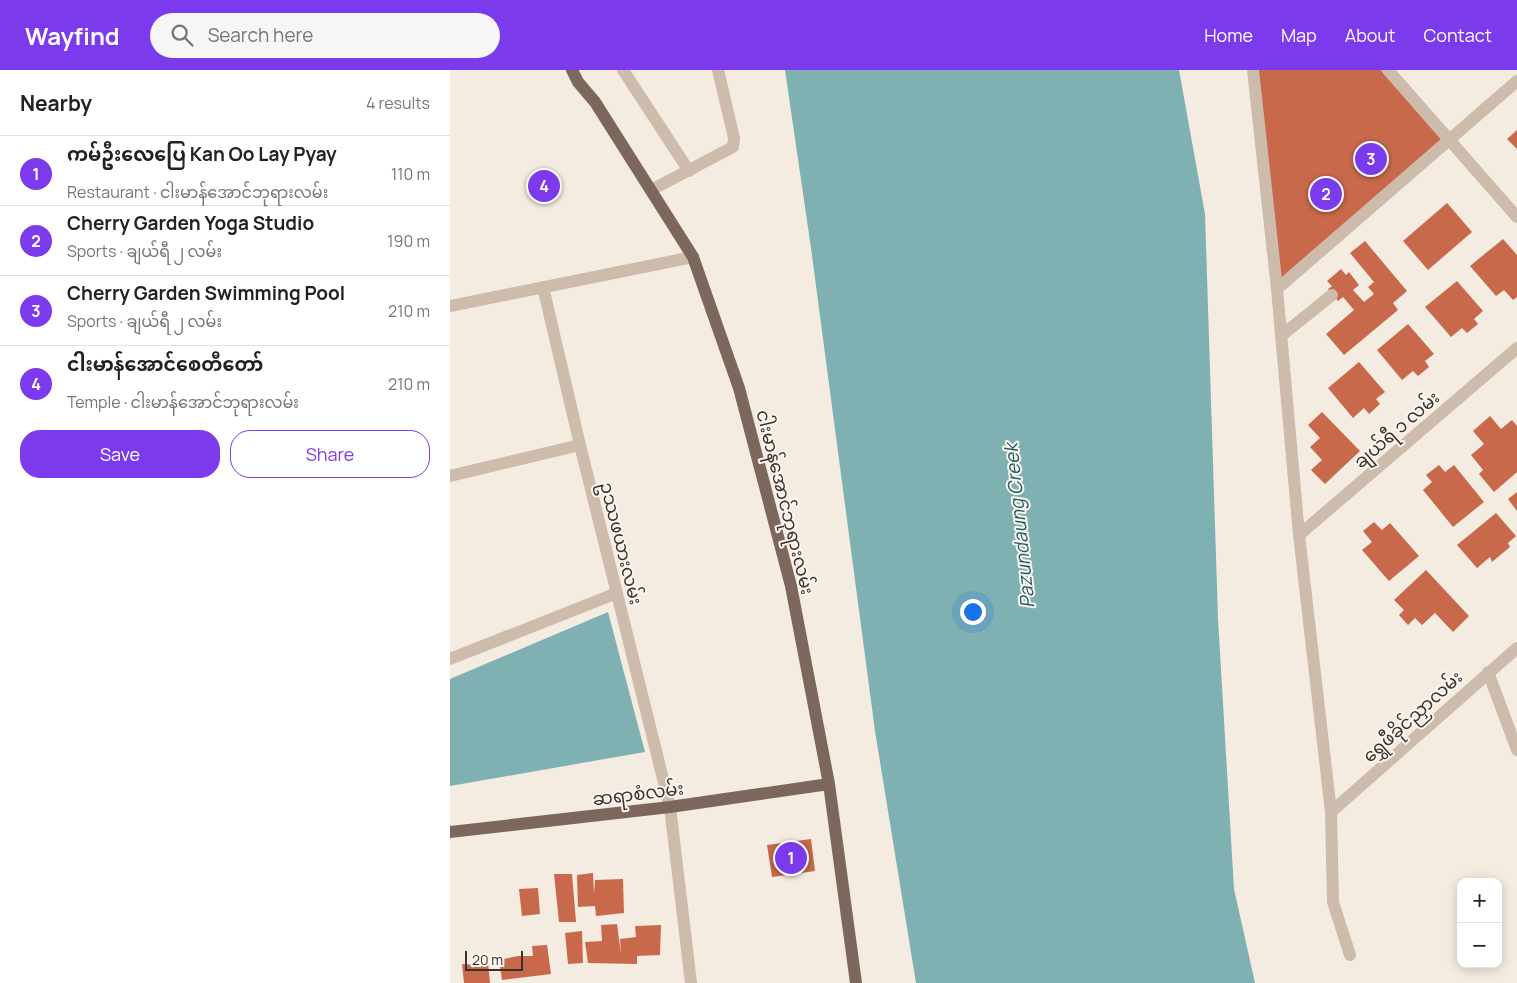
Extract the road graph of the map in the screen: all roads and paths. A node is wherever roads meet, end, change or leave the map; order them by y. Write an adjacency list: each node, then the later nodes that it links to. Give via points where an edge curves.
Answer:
1 (622, 70): 8 (street)
2 (718, 70): 8 (street, via 734,138 733,147)
3 (1253, 70): 13 (street)
4 (1388, 70): 7 (street)
5 (577, 74): 9 (main road, ငါးမာန်အောင်ဘုရားလမ်း)
6 (1517, 81): 7 (street)
7 (1449, 140): 10 (street); 13 (street)
8 (689, 171): 9 (street)
9 (651, 190): 11 (main road, ငါးမာန်အောင်ဘုရားလမ်း)
10 (1517, 217)
11 (693, 257): 12 (street); 26 (main road, ငါးမာန်အောင်ဘုရားလမ်း, via 738,388 791,586)
12 (543, 287): 15 (street); 18 (street, ဥဿဖယားလမ်း)
13 (1277, 289): 16 (street)
14 (1332, 295): 16 (street)
15 (450, 306)
16 (1281, 336): 20 (street)
17 (1517, 348): 20 (street, ချယ်ရီ ၁ လမ်း)
18 (580, 445): 19 (street); 21 (street, ဥဿဖယားလမ်း)
19 (450, 476)
20 (1298, 535): 28 (street)
21 (616, 593): 23 (street); 27 (street, ဥဿဖယားလမ်း)
22 (1517, 648): 24 (street, ရွှေဖီခိုင်ညှာလမ်း)
23 (450, 659)
24 (1488, 672): 25 (street); 28 (street, ရွှေဖီခိုင်ညှာလမ်း)
25 (1517, 750)
26 (829, 784): 27 (main road, ဆရာစံလမ်း); 32 (main road, ငါးမာန်အောင်ဘုရားလမ်း)
27 (670, 807): 29 (main road, ဆရာစံလမ်း); 31 (street, ဥဿဖယားလမ်း)
28 (1331, 812): 30 (street, via 1333,902)
29 (450, 832)
30 (1350, 955)
31 (690, 983)
32 (856, 983)

